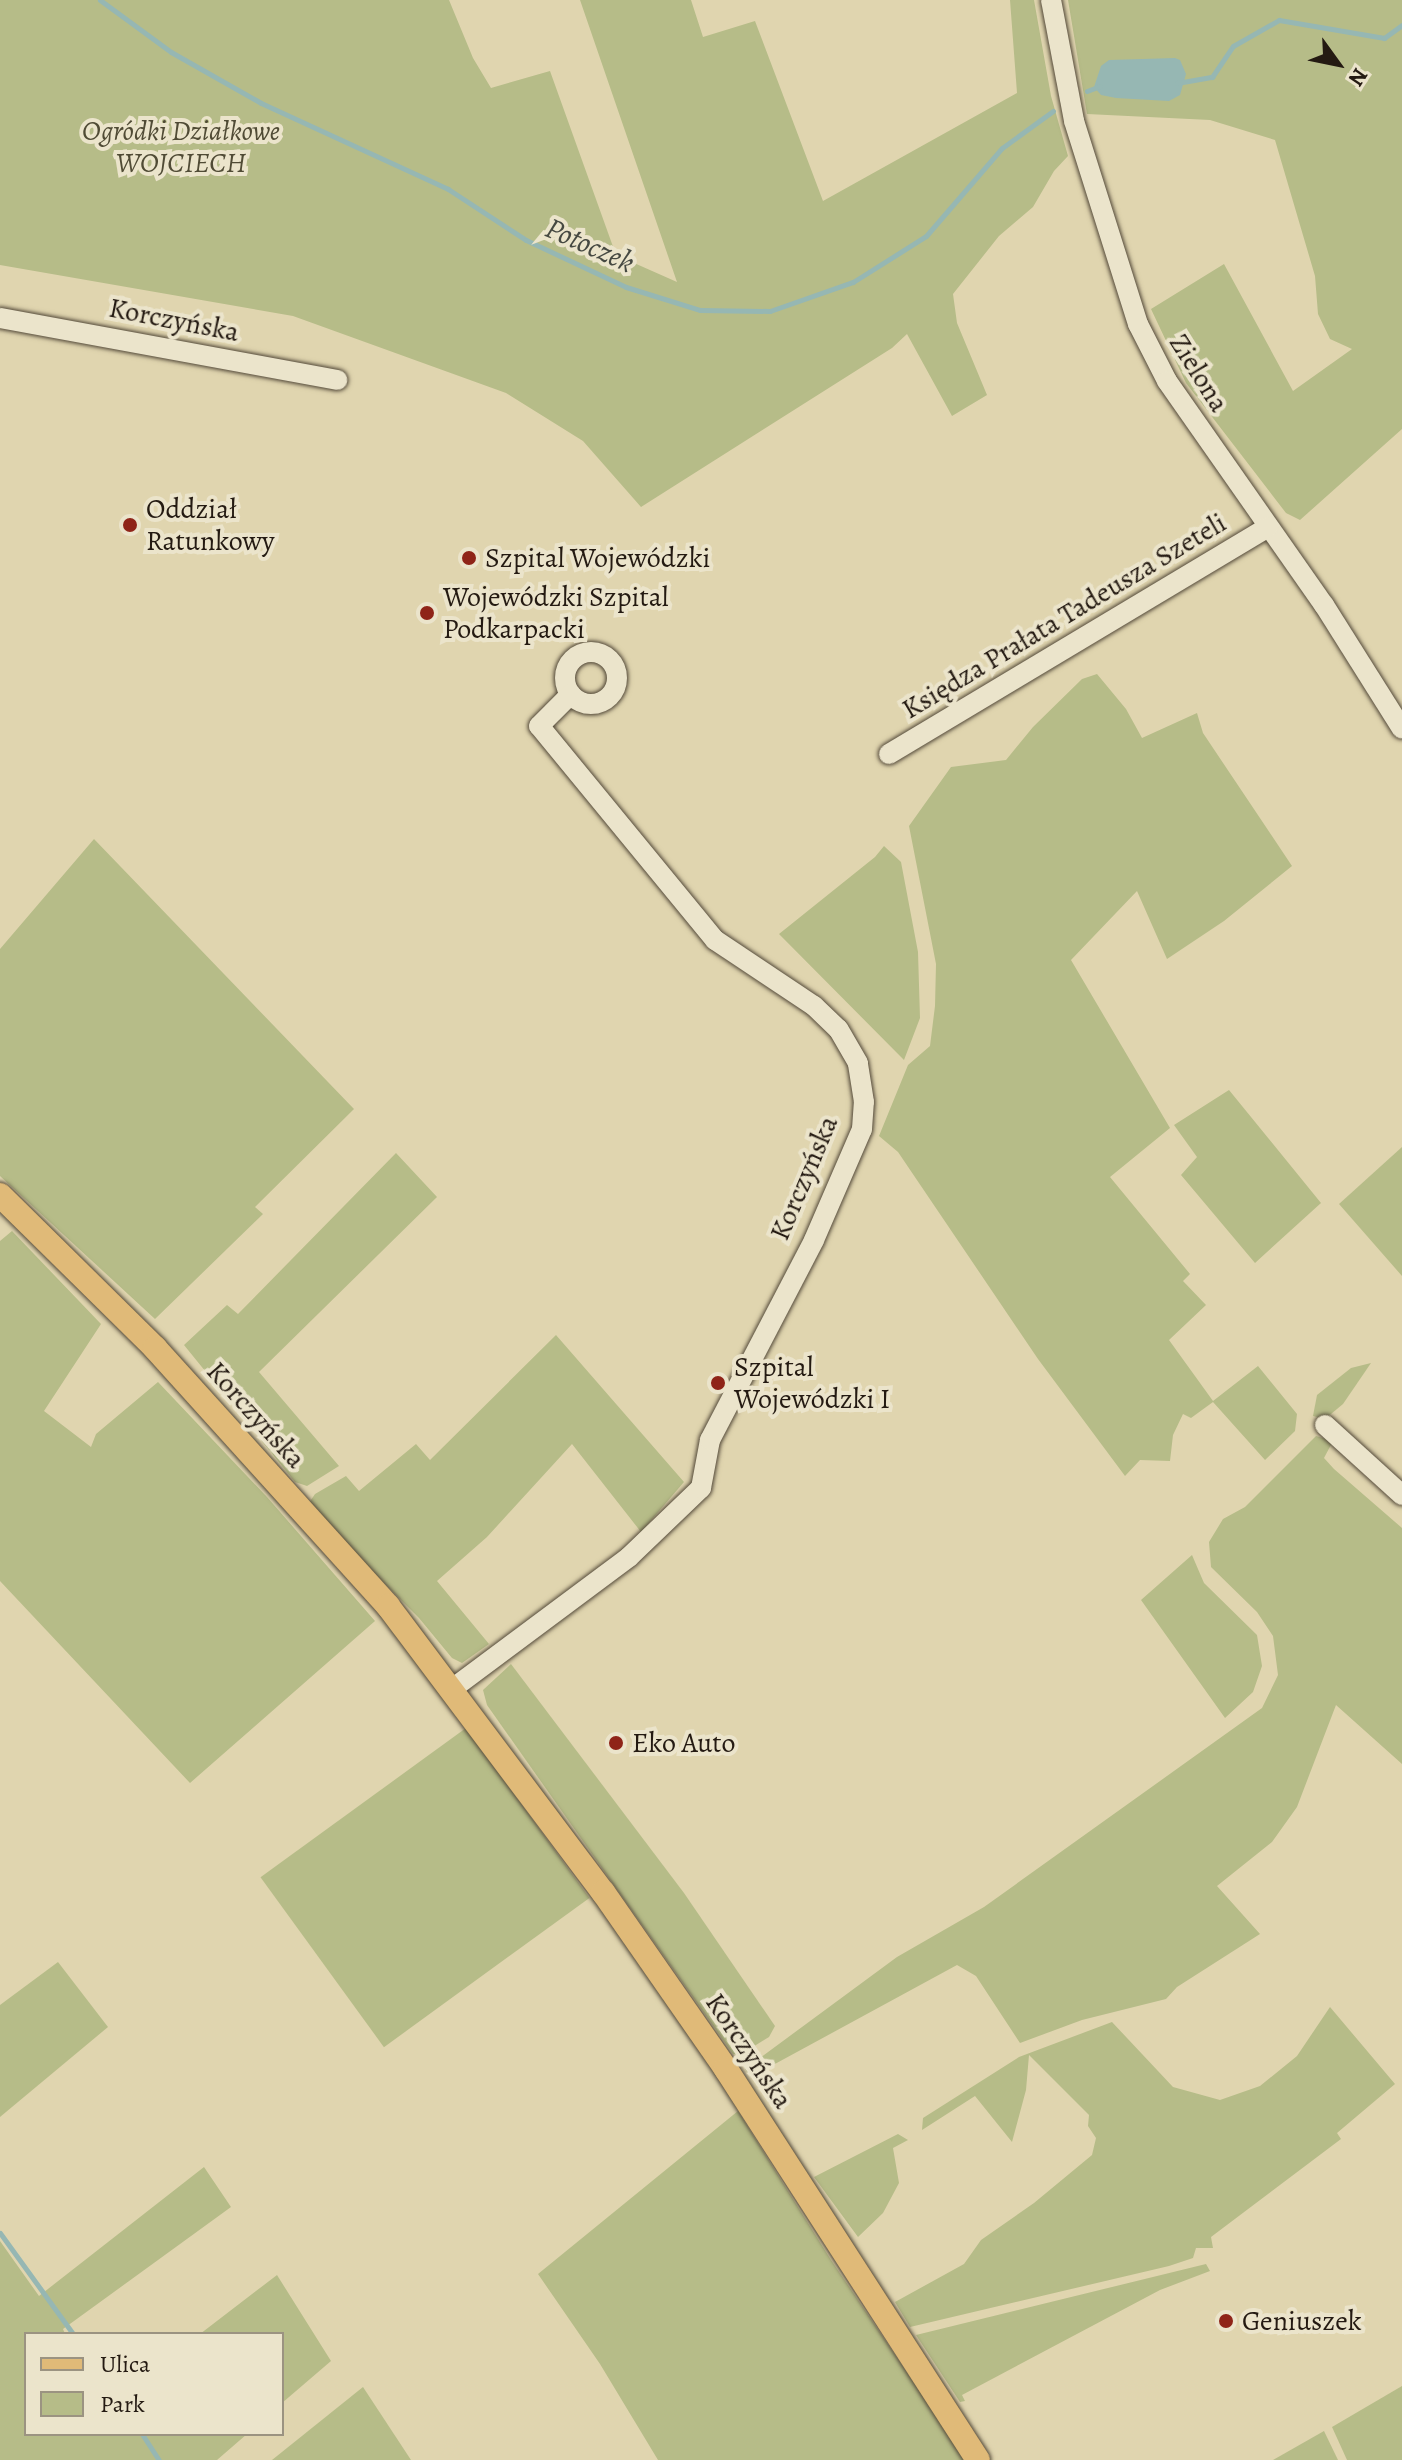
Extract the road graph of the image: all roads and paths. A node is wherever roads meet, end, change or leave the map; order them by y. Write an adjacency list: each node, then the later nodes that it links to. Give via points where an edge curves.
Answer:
1 (1051, 0): 4 (street, Zielona, via 1074,121 1138,324 1167,381)
2 (0, 318): 3 (street, Korczyńska)
3 (337, 380)
4 (1268, 527): 6 (street, Zielona); 7 (street, Księdza Prałata Tadeusza Szeteli)
5 (571, 694): 11 (street, Korczyńska, via 539,726 715,940 814,1006 838,1029 858,1063 862,1129 814,1240 710,1440 701,1488 629,1557)
6 (1402, 729)
7 (889, 754)
8 (0, 1195): 11 (main road, Korczyńska, via 155,1348 388,1606)
9 (1325, 1425): 10 (street)
10 (1402, 1495)
11 (452, 1689): 12 (main road, Korczyńska, via 726,2069)
12 (978, 2460)

